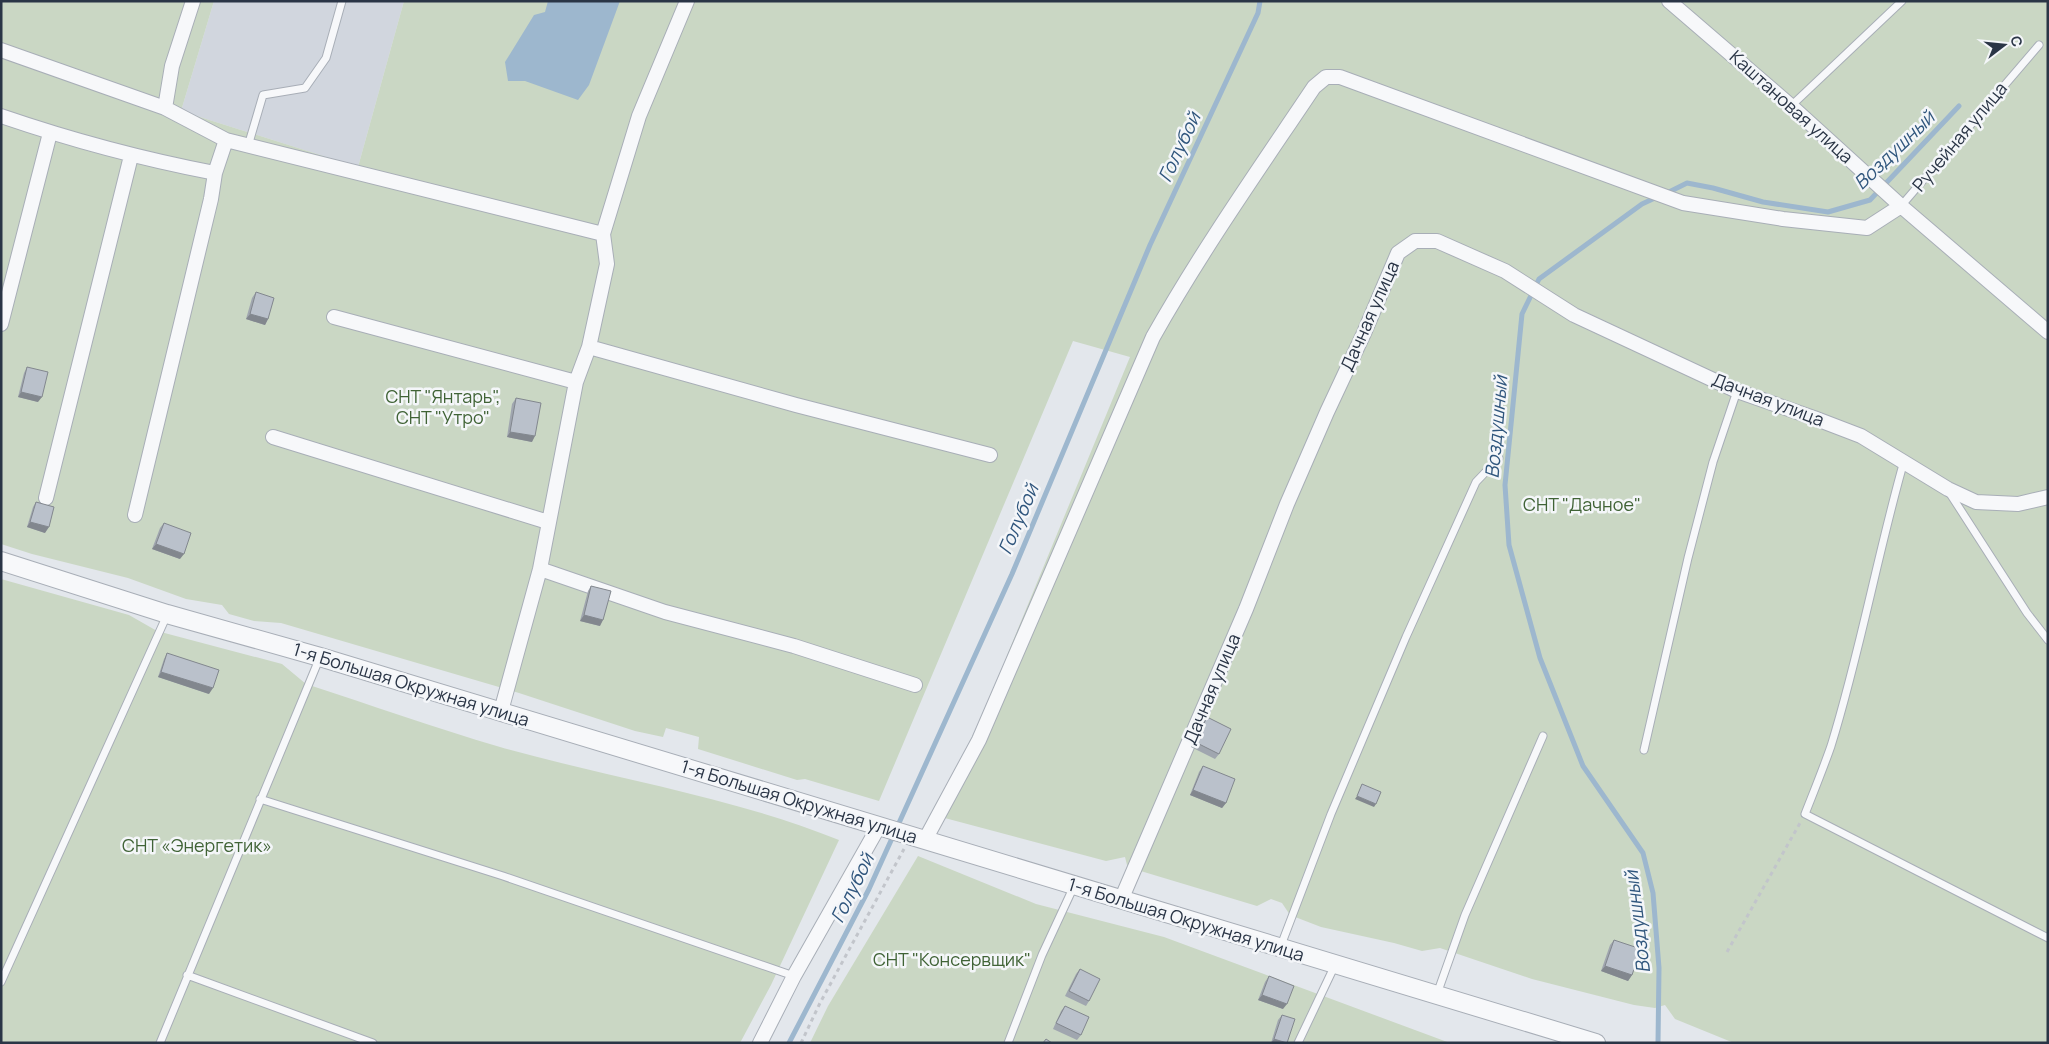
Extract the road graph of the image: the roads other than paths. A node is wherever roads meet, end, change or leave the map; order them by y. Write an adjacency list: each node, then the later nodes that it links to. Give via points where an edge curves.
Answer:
1 (193, 1): 9 (street, via 172,66)
2 (342, 1): 13 (lane, via 326,58 305,88 263,96)
3 (687, 1): 17 (street, via 639,116)
4 (1669, 1): 8 (street, Каштановая улица)
5 (1902, 1): 8 (lane)
6 (2039, 45): 16 (lane, Ручейная улица)
7 (1, 50): 9 (street)
8 (1791, 106): 16 (street, Каштановая улица)
9 (165, 108): 12 (street)
10 (1, 116): 11 (street)
11 (50, 133): 14 (street); 19 (street)
12 (226, 140): 13 (street); 15 (street)
13 (248, 146): 17 (street)
14 (131, 156): 15 (street); 30 (street)
15 (215, 173): 31 (street)
16 (1901, 206): 20 (street, Каштановая улица); 44 (street, via 1867,228 1683,203 1340,77 1326,77 1314,87 1233,207 1152,337 979,740)
17 (603, 234): 21 (street, via 607,264)
18 (334, 317): 22 (street)
19 (1, 324)
20 (2046, 325)
21 (589, 347): 22 (street); 25 (street)
22 (576, 382): 32 (street)
23 (1737, 391): 27 (street, Дачная улица, via 1861,436); 41 (lane, via 1713,462 1688,558); 46 (street, Дачная улица, via 1574,315 1505,270 1437,241 1415,241 1398,253 1291,496)
24 (273, 437): 32 (street)
25 (990, 455)
26 (1499, 458): 48 (lane, via 1476,482 1406,637 1331,814)
27 (1904, 462): 28 (street, Дачная улица); 47 (lane, via 1836,728 1805,814)
28 (1948, 489): 29 (street, Дачная улица, via 1976,502 2018,504); 36 (lane, via 2027,613)
29 (2048, 497)
30 (46, 498)
31 (134, 516)
32 (548, 522): 34 (street)
33 (2, 564): 35 (street, 1-я Большая Окружная улица)
34 (540, 569): 38 (street, via 664,612 794,646); 39 (street)
35 (167, 614): 37 (street, 1-я Большая Окружная улица); 52 (lane)
36 (2048, 640)
37 (320, 657): 39 (street, 1-я Большая Окружная улица); 42 (lane)
38 (915, 685)
39 (501, 712): 43 (street, 1-я Большая Окружная улица)
40 (1543, 736): 53 (lane, via 1465,915)
41 (1644, 750)
42 (260, 799): 50 (lane); 51 (lane, via 503,876)
43 (880, 826): 44 (street, 1-я Большая Окружная улица); 51 (street)
44 (918, 838): 45 (street, 1-я Большая Окружная улица)
45 (1074, 886): 46 (street, 1-я Большая Окружная улица); 57 (lane, via 1042,955)
46 (1121, 900): 48 (street, 1-я Большая Окружная улица)
47 (2048, 938)
48 (1280, 948): 49 (street, 1-я Большая Окружная улица)
49 (1335, 965): 53 (street, 1-я Большая Окружная улица); 58 (lane)
50 (187, 975): 54 (lane); 55 (lane)
51 (794, 976): 56 (street)
52 (1, 982)
53 (1436, 994): 59 (street, 1-я Большая Окружная улица)
54 (160, 1043)
55 (373, 1043)
56 (760, 1043)
57 (1008, 1043)
58 (1298, 1043)
59 (1596, 1043)

